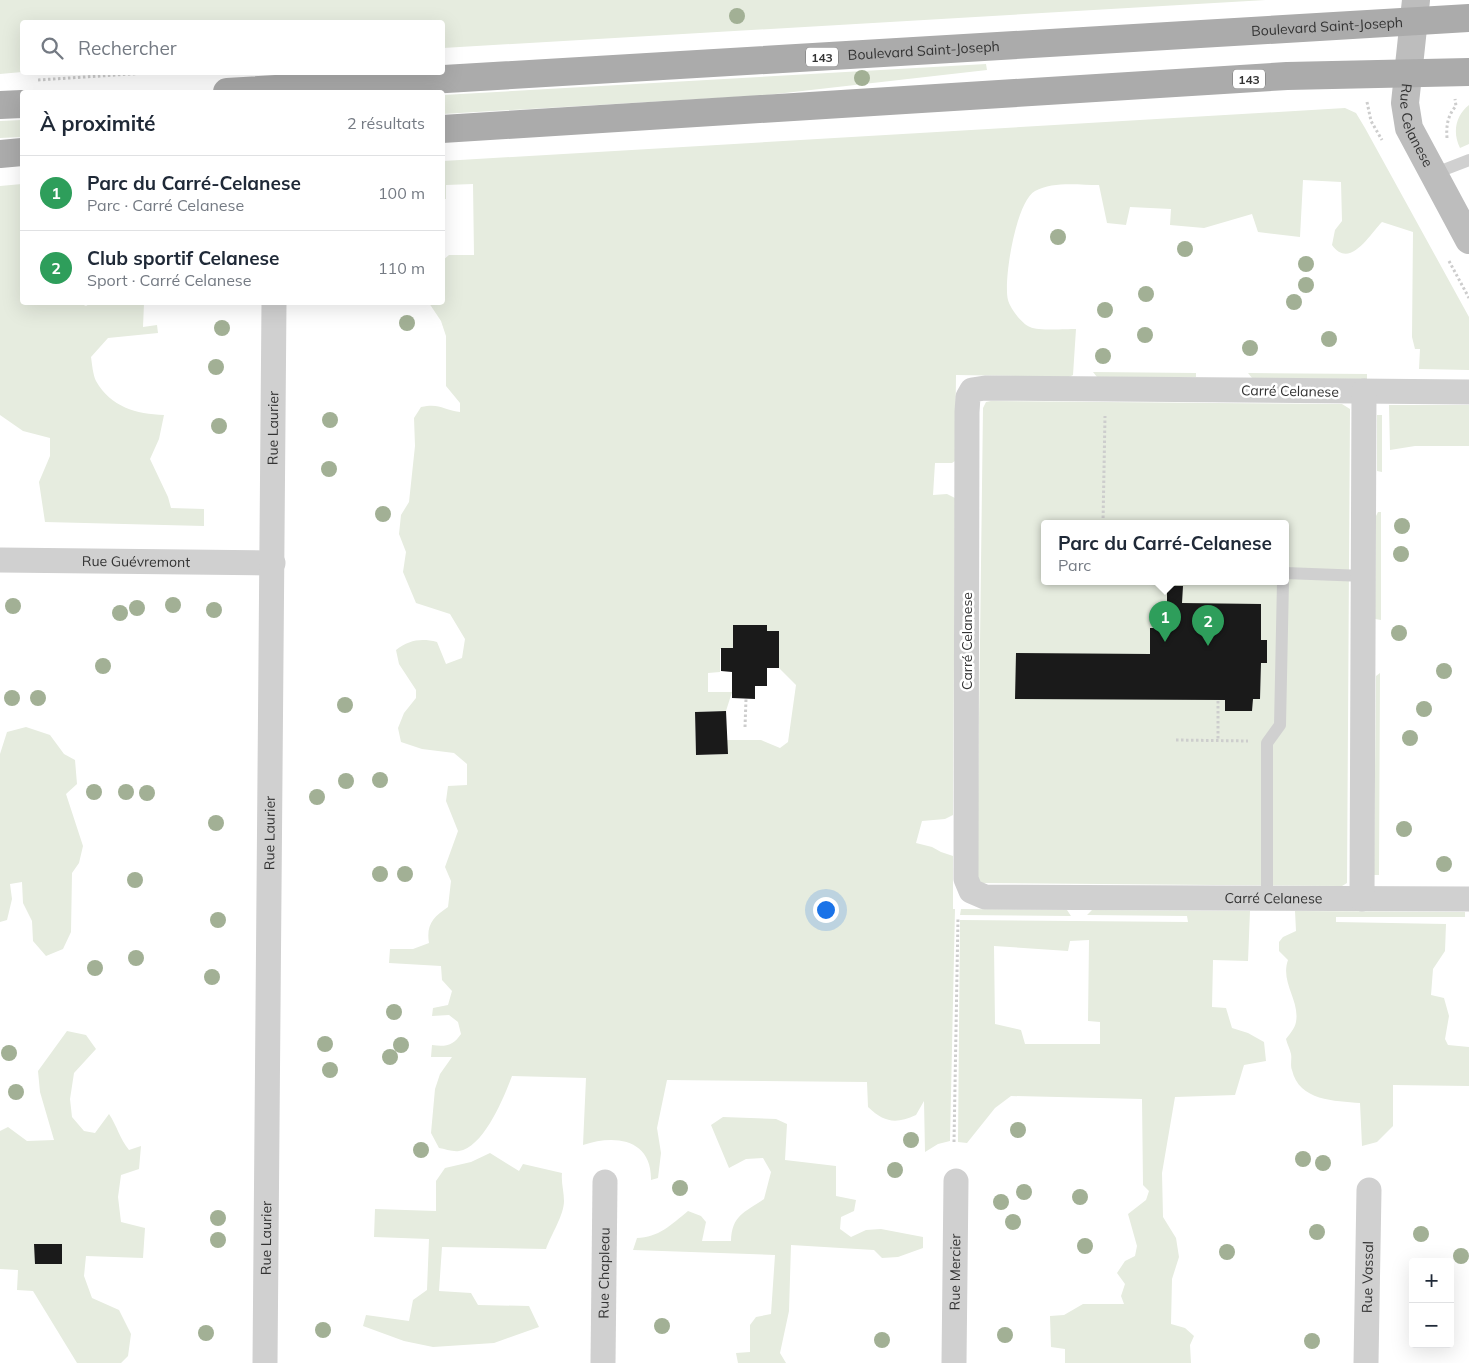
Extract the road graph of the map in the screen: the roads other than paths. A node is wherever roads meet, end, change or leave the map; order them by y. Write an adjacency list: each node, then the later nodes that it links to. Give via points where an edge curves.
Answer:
1 (1416, 10): 2 (main road, Boulevard Saint-Joseph / 143); 4 (street, Rue Celanese); 5 (main road, Boulevard Saint-Joseph / 143)
2 (1469, 18)
3 (1469, 72): 4 (main road, 143)
4 (1408, 73): 8 (main road, 143, via 1277,77); 12 (street, Rue Celanese, via 1405,116)
5 (256, 90)
6 (20, 95): 7 (main road)
7 (0, 106)
8 (445, 129)
9 (20, 152): 10 (main road)
10 (0, 154)
11 (1469, 160): 12 (lane)
12 (1433, 174): 13 (street, Rue Celanese)
13 (1469, 240)
14 (274, 305): 18 (street, Rue Laurier)
15 (1364, 392): 16 (street, Carré Celanese); 20 (street); 22 (street, Carré Celanese, via 977,388 968,397 968,887 985,898)
16 (1469, 392)
17 (0, 560): 18 (street, Rue Guévremont)
18 (273, 563): 28 (street, Rue Laurier)
19 (1289, 573): 20 (lane)
20 (1364, 576): 23 (street)
21 (1283, 585): 22 (lane, via 1280,725 1267,743)
22 (1266, 899): 23 (street, Carré Celanese)
23 (1362, 899): 24 (street, Carré Celanese)
24 (1469, 899)
25 (956, 1181): 30 (street, Rue Mercier)
26 (605, 1182): 29 (street, Rue Chapleau)
27 (1369, 1190): 31 (street, Rue Vassal)
28 (265, 1363)
29 (603, 1363)
30 (954, 1363)
31 (1366, 1363)

